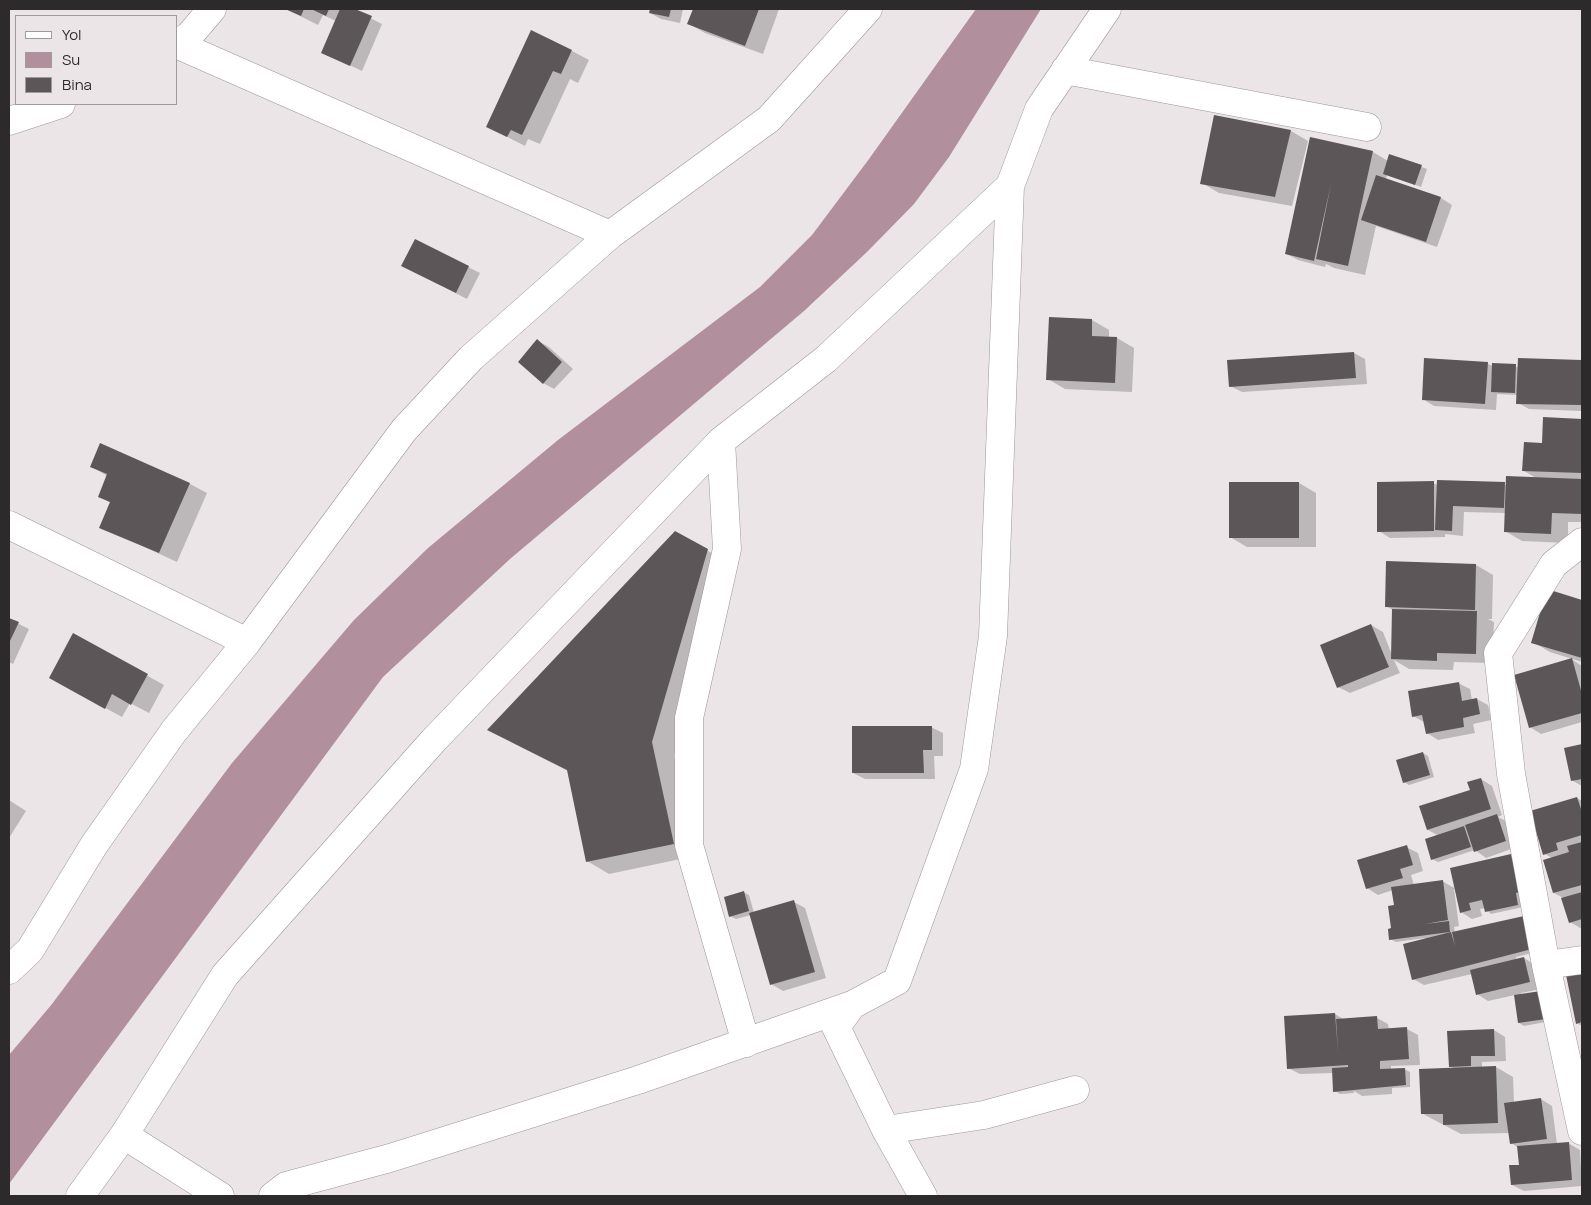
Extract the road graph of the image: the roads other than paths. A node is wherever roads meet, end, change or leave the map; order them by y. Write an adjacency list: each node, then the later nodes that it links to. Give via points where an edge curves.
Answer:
1 (212, 9): 4 (street, via 189,36)
2 (1107, 9): 6 (street)
3 (863, 10): 11 (street, via 769,119)
4 (178, 43)
5 (178, 45): 11 (street)
6 (1065, 70): 9 (street); 10 (street, via 1039,109)
7 (58, 105): 8 (street)
8 (9, 121)
9 (1367, 127)
10 (1010, 186): 12 (street, via 826,358); 19 (street, via 994,636 974,769 897,981)
11 (610, 235): 15 (street, via 471,358 404,430)
12 (721, 442): 20 (street, via 727,549 689,718 689,845); 24 (street, via 433,741 225,975)
13 (9, 525): 15 (street)
14 (1582, 542): 17 (street, via 1554,564 1498,653 1511,774)
15 (246, 642): 18 (street, via 174,731 94,845 30,950)
16 (1582, 960): 17 (street)
17 (1546, 965): 23 (street)
18 (9, 970)
19 (852, 1005): 20 (street); 22 (street, via 836,1027)
20 (746, 1043): 27 (street, via 390,1158 286,1186)
21 (1075, 1090): 22 (street, via 984,1115)
22 (886, 1130): 28 (street)
23 (1582, 1131)
24 (124, 1135): 25 (street); 26 (street)
25 (80, 1196)
26 (220, 1196)
27 (273, 1196)
28 (923, 1196)

